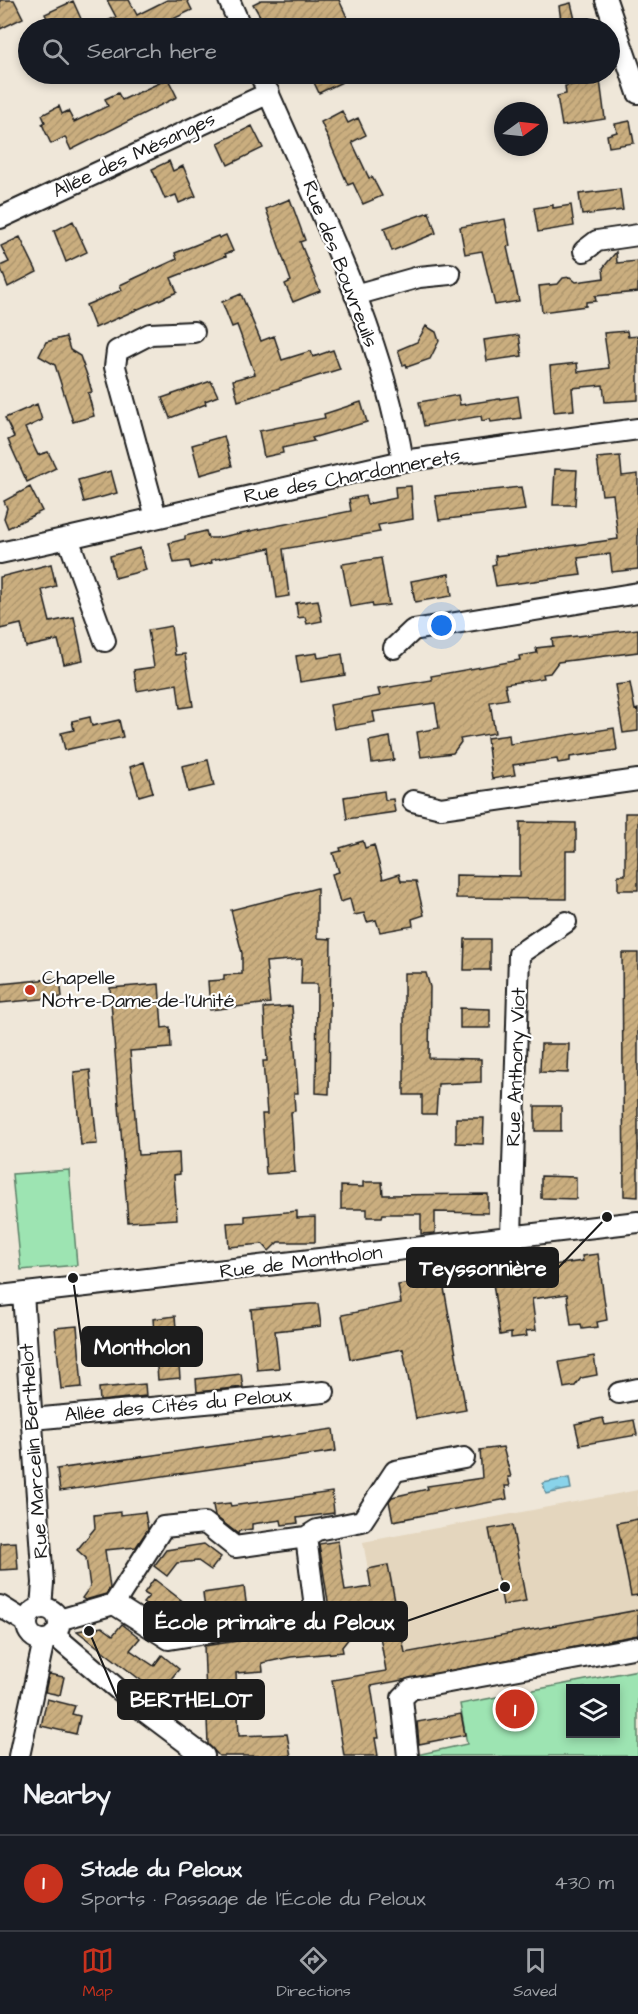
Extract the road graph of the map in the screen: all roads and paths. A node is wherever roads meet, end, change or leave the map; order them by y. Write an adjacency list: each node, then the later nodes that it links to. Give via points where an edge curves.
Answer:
1 (229, 0): 3 (street)
2 (606, 0): 4 (street)
3 (237, 18)
4 (612, 18)
5 (620, 41): 8 (street)
6 (264, 84): 7 (street, Rue des Bouvreuils)
7 (268, 93): 9 (street, Allée des Mésanges); 13 (street, Rue des Bouvreuils)
8 (638, 93)
9 (0, 218)
10 (638, 235): 11 (street, via 597,241)
11 (584, 250)
12 (450, 274): 13 (street, via 418,277)
13 (355, 295): 16 (street, Rue des Bouvreuils, via 396,421)
14 (194, 332): 17 (street, via 150,334 117,351 115,367)
15 (638, 429): 16 (street, Rue des Chardonnerets)
16 (402, 461): 17 (street, Rue des Chardonnerets)
17 (156, 517): 18 (street, Rue des Chardonnerets)
18 (68, 538): 19 (street, Rue des Chardonnerets); 21 (street)
19 (0, 553)
20 (638, 593): 22 (street, via 413,630)
21 (105, 641)
22 (394, 648)
23 (638, 780): 24 (street, via 441,808)
24 (413, 801)
25 (566, 922): 27 (street, Rue Anthony Viot, via 519,954)
26 (638, 1222): 27 (street, Rue de Montholon)
27 (511, 1237): 28 (street, Rue de Montholon)
28 (22, 1294): 29 (street, Rue de Montholon); 31 (street, Rue Marcelin Berthelot)
29 (0, 1296)
30 (324, 1392): 31 (street, Allée des Cités du Peloux)
31 (32, 1419): 36 (street, Rue Marcelin Berthelot, via 43,1583)
32 (464, 1458): 33 (street, via 394,1471 362,1521 317,1530)
33 (306, 1537): 34 (street, via 235,1547 205,1523 163,1527); 34 (street, via 316,1615 169,1639)
34 (114, 1604): 38 (street)
35 (0, 1606): 37 (street)
36 (41, 1607): 37 (street, via 31,1612); 38 (street, via 52,1610)
37 (27, 1622): 38 (street, via 33,1637)
38 (52, 1631): 40 (street); 41 (street, via 140,1708)
39 (638, 1647): 42 (street, via 411,1689 402,1698)
40 (19, 1756)
41 (204, 1756)
42 (408, 1756)

